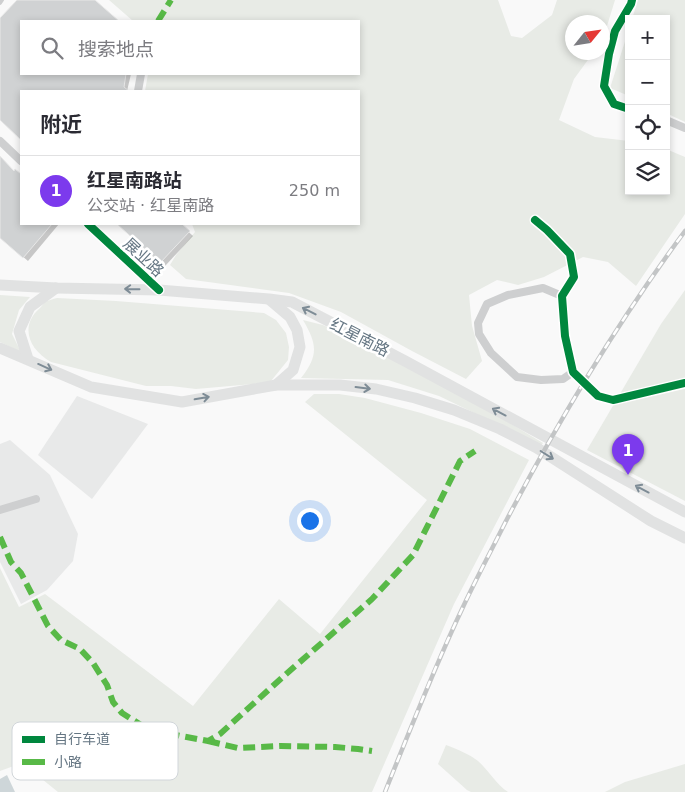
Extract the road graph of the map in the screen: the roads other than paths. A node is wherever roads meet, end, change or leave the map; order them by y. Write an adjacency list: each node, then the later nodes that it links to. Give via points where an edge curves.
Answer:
1 (632, 0): 4 (street, via 615,31 604,86 614,104)
2 (141, 75): 3 (street)
3 (138, 90)
4 (625, 108)
5 (670, 122): 6 (street)
6 (685, 128)
7 (0, 141): 8 (street)
8 (20, 160)
9 (535, 220): 14 (street, via 570,254 574,277)
10 (89, 225): 13 (street, 展业路)
11 (0, 285): 12 (main road, 红星南路)
12 (56, 288): 13 (main road, 红星南路, one-way to 12); 17 (main road, via 30,307 20,331)
13 (158, 290): 15 (main road, 红星南路)
14 (562, 296): 18 (street, via 565,336); 18 (street, via 543,288 508,294 487,304 478,323 480,334 491,353 517,378 563,379)
15 (270, 299): 20 (main road, via 290,317 297,330 300,347 293,370); 23 (main road, 红星南路, one-way to 15, via 292,302)
16 (0, 348): 17 (main road)
17 (28, 359): 20 (main road, one-way to 20, via 91,387 182,402)
18 (573, 372): 19 (street, via 598,396 613,400)
19 (685, 383)
20 (276, 386): 24 (main road, one-way to 24, via 340,385 415,398 454,410 537,448 651,521)
21 (36, 499): 22 (street)
22 (0, 510)
23 (685, 512)
24 (685, 538)

